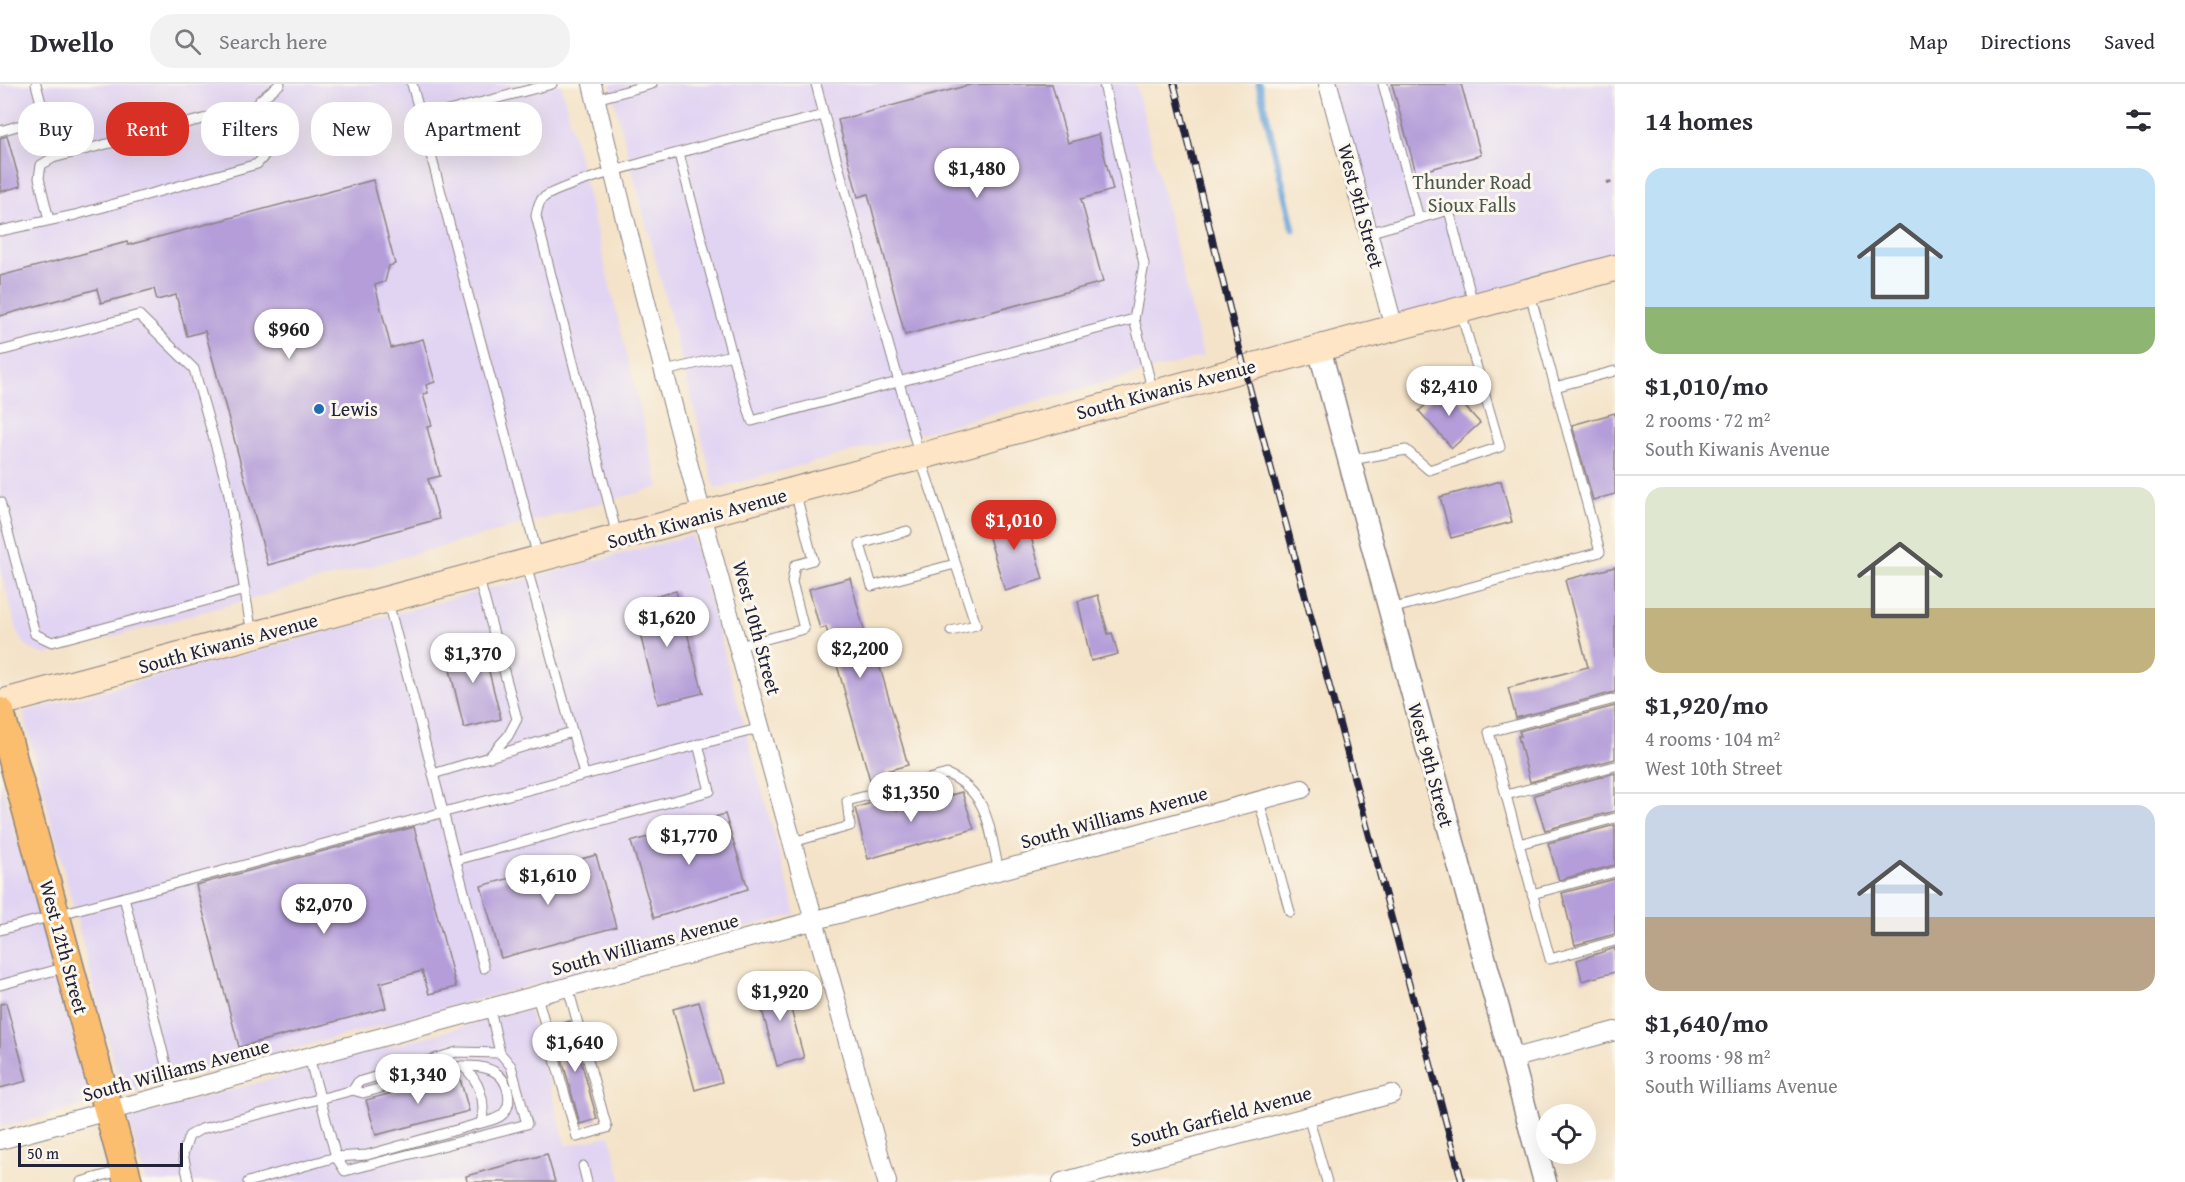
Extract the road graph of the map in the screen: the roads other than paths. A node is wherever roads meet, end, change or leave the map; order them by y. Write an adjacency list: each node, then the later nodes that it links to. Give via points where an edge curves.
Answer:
1 (36, 84): 16 (lane, via 45,118)
2 (280, 84): 11 (lane, via 266,92)
3 (412, 84): 12 (lane)
4 (552, 84): 13 (lane)
5 (652, 84): 10 (lane)
6 (816, 84): 14 (lane)
7 (1104, 84): 28 (lane, via 1144,264)
8 (1328, 84): 24 (street, West 9th Street)
9 (1383, 84): 21 (lane)
10 (594, 91): 20 (street, West 10th Street)
11 (261, 102)
12 (417, 102)
13 (483, 102)
14 (824, 115): 17 (lane); 35 (lane)
15 (201, 119): 22 (lane, via 52,158 41,165 39,178)
16 (0, 131)
17 (679, 154): 20 (lane); 32 (lane)
18 (266, 156): 22 (lane, via 257,164)
19 (430, 156): 45 (lane)
20 (612, 172): 33 (street, West 10th Street); 44 (lane, via 551,192 541,200 536,216)
21 (1419, 219): 24 (lane); 27 (lane, via 1449,210)
22 (50, 220): 23 (lane)
23 (0, 231)
24 (1368, 233): 29 (street, West 9th Street)
25 (1615, 268): 26 (main road, South Kiwanis Avenue)
26 (1529, 292): 27 (main road, South Kiwanis Avenue); 36 (lane)
27 (1467, 308): 29 (main road, South Kiwanis Avenue); 39 (lane, via 1500,447 1429,470 1406,450)
28 (1134, 319): 35 (lane); 37 (lane)
29 (1394, 328): 30 (main road, South Kiwanis Avenue)
30 (1319, 348): 37 (main road, South Kiwanis Avenue); 39 (street, West 9th Street)
31 (0, 351): 48 (lane, via 140,315 194,369 228,489)
32 (732, 355): 33 (lane); 35 (lane, via 752,421)
33 (664, 371): 42 (street, West 10th Street)
34 (1615, 371): 36 (lane)
35 (898, 380): 38 (lane)
36 (1555, 387): 50 (lane, via 1600,552)
37 (1153, 393): 38 (main road, South Kiwanis Avenue)
38 (921, 457): 40 (main road, South Kiwanis Avenue); 46 (lane)
39 (1350, 460): 50 (street, West 9th Street)
40 (795, 491): 42 (main road, South Kiwanis Avenue); 53 (lane, via 813,560 795,565 792,582 804,629)
41 (0, 502): 48 (lane, via 35,634 52,642)
42 (703, 517): 44 (main road, South Kiwanis Avenue); 53 (street, West 10th Street)
43 (907, 531): 46 (lane, via 860,544 872,586)
44 (618, 539): 45 (main road, South Kiwanis Avenue)
45 (532, 562): 47 (main road, South Kiwanis Avenue); 58 (lane)
46 (955, 564): 51 (lane, via 976,624)
47 (478, 576): 49 (main road, South Kiwanis Avenue); 60 (lane, via 516,719 508,736)
48 (245, 590): 52 (lane)
49 (387, 600): 52 (main road, South Kiwanis Avenue); 62 (lane)
50 (1388, 609): 90 (street, West 9th Street)
51 (951, 631)
52 (252, 636): 55 (main road, South Kiwanis Avenue)
53 (739, 646): 57 (street, West 10th Street)
54 (1615, 699): 65 (lane, via 1489,732)
55 (0, 703)
56 (0, 712): 77 (main road, West 12th Street)
57 (761, 728): 59 (lane); 69 (street, West 10th Street)
58 (572, 732): 60 (lane); 63 (lane)
59 (698, 744): 63 (lane); 71 (lane, via 710,791)
60 (489, 757): 62 (lane)
61 (1615, 766): 65 (lane)
62 (433, 774): 67 (lane)
63 (584, 774): 67 (lane)
64 (1302, 789): 66 (street, South Williams Avenue)
65 (1506, 795): 70 (lane)
66 (1259, 801): 72 (street, South Williams Avenue); 76 (lane)
67 (443, 810): 71 (lane); 75 (lane)
68 (1615, 818): 70 (lane)
69 (793, 842): 72 (lane, via 850,826 847,801 947,774 972,789 981,801); 78 (street, West 10th Street)
70 (1519, 844): 74 (lane)
71 (456, 860): 82 (lane)
72 (999, 871): 78 (street, South Williams Avenue)
73 (1615, 872): 74 (lane)
74 (1532, 894): 80 (lane, via 1550,959)
75 (124, 897): 77 (lane); 93 (lane)
76 (1290, 912)
77 (55, 915): 79 (lane); 81 (main road, West 12th Street)
78 (815, 922): 84 (street, South Williams Avenue); 107 (street, West 10th Street)
79 (0, 930)
80 (1615, 941)
81 (70, 967): 83 (lane); 96 (main road, West 12th Street)
82 (484, 968)
83 (0, 985)
84 (568, 988): 85 (street, South Williams Avenue); 85 (lane, via 607,1128 577,1137)
85 (537, 996): 86 (street, South Williams Avenue)
86 (490, 1009): 88 (lane); 89 (street, South Williams Avenue)
87 (1615, 1031): 90 (street)
88 (500, 1053): 92 (lane, via 457,1052 358,1082); 100 (lane, via 511,1066 527,1124 345,1171)
89 (309, 1057): 93 (street, South Williams Avenue); 95 (lane)
90 (1511, 1059): 110 (street, West 9th Street)
91 (462, 1066): 92 (lane, via 363,1093); 98 (lane, via 473,1074 478,1087 485,1110); 98 (lane, via 480,1066 496,1072 508,1091 505,1113)
92 (353, 1090): 95 (lane)
93 (173, 1094): 96 (street, South Williams Avenue)
94 (1392, 1094): 97 (street, South Garfield Avenue)
95 (321, 1099): 100 (lane); 104 (lane, via 201,1129 189,1136 183,1154)
96 (109, 1111): 99 (street, South Williams Avenue); 102 (main road, West 12th Street)
97 (1308, 1116): 108 (street, South Garfield Avenue); 109 (lane)
98 (481, 1123): 100 (lane, via 367,1155)
99 (0, 1140)
100 (336, 1157): 105 (lane)
101 (583, 1166): 106 (lane)
102 (127, 1176): 103 (lane)
103 (81, 1182)
104 (189, 1182)
105 (248, 1182)
106 (587, 1182)
107 (886, 1182)
108 (1062, 1182)
109 (1327, 1182)
110 (1545, 1182)

